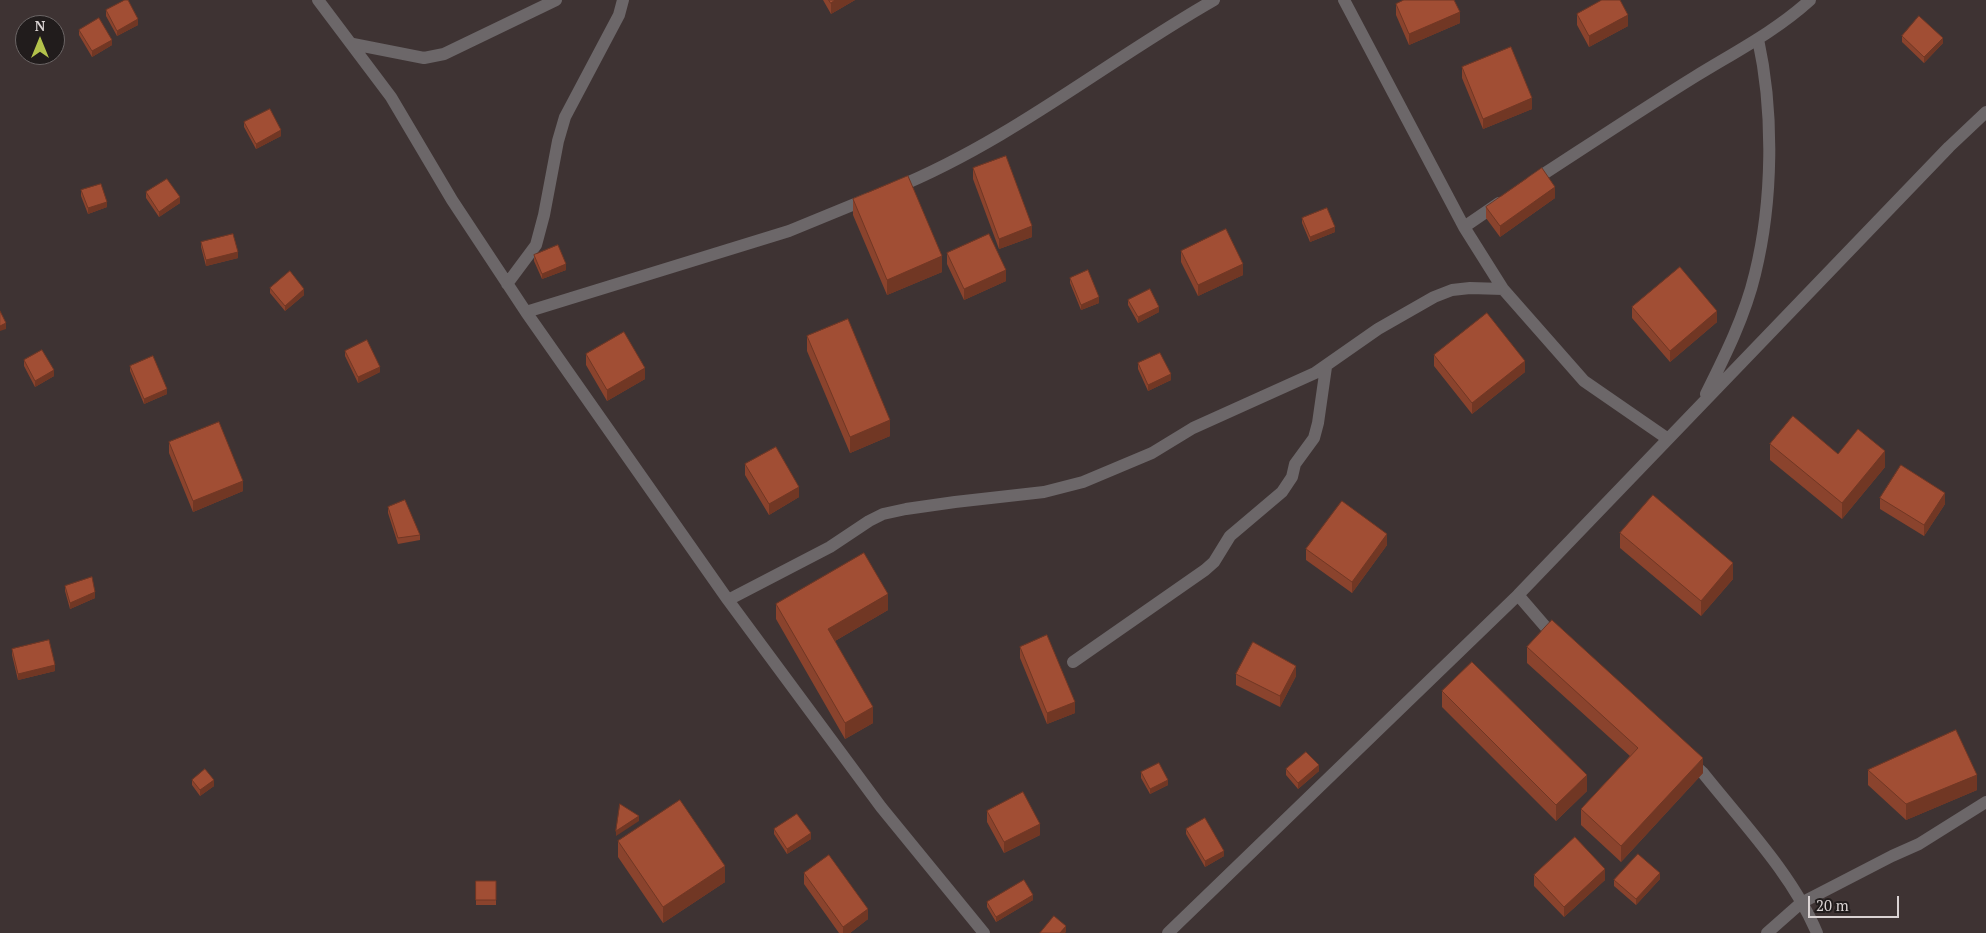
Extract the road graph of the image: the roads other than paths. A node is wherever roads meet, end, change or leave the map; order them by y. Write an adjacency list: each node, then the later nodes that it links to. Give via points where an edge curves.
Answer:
1 (318, 0): 8 (street)
2 (556, 0): 8 (street, via 444,54 424,58)
3 (623, 0): 11 (street, via 619,15 565,117 536,245)
4 (1214, 0): 13 (street, via 1003,133 913,180 789,231)
5 (1344, 0): 10 (street)
6 (1810, 0): 7 (street)
7 (1758, 39): 10 (street, via 1689,80); 15 (street, via 1770,153 1766,215 1755,275 1739,323)
8 (353, 44): 11 (street, via 391,97)
9 (1986, 112): 15 (street)
10 (1464, 227): 12 (street)
11 (507, 284): 13 (street)
12 (1503, 289): 14 (street, via 1452,290 1434,297 1378,329); 16 (street, via 1584,380)
13 (526, 312): 18 (street)
14 (1326, 367): 18 (street, via 1193,428 1152,453 1083,482 1044,492 883,514 830,547); 20 (street, via 1314,438 1295,464 1292,477 1282,492 1230,536 1214,562 1205,570)
15 (1699, 407): 16 (street)
16 (1668, 439): 17 (street)
17 (1518, 595): 19 (street, via 1552,636); 25 (street)
18 (728, 600): 24 (street, via 881,806)
19 (1567, 648)
20 (1073, 662)
21 (1683, 754): 23 (street, via 1703,773)
22 (1986, 802): 23 (street, via 1919,844)
23 (1801, 903): 26 (street); 27 (street)
24 (984, 933)
25 (1168, 933)
26 (1767, 933)
27 (1816, 933)

